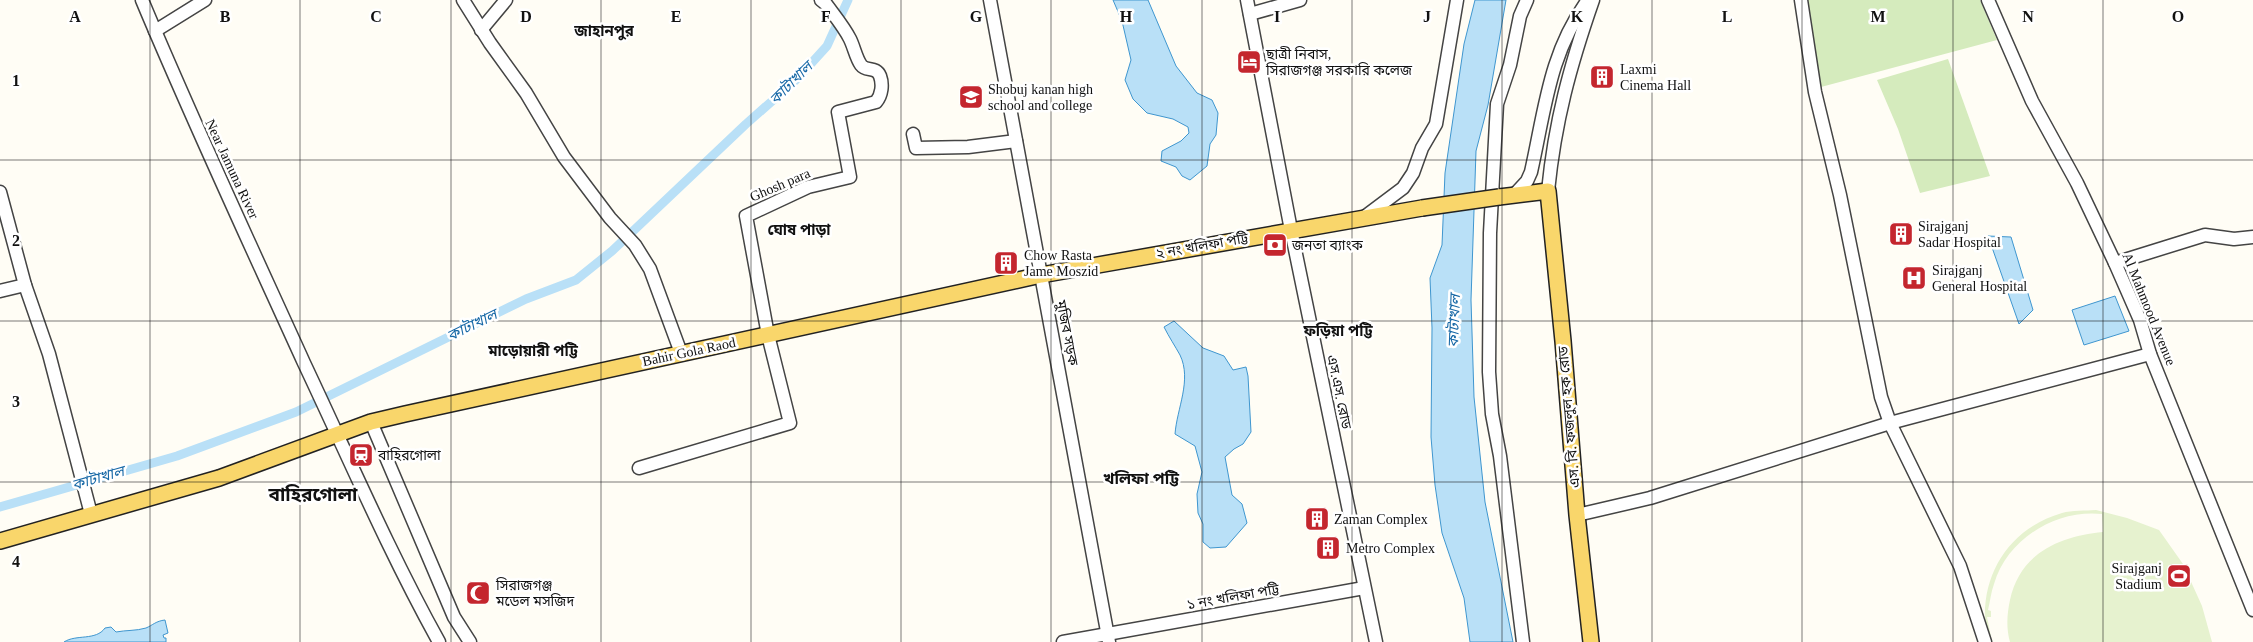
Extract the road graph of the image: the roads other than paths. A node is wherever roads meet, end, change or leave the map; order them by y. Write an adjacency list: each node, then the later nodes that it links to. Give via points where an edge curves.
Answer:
1 (142, 0): 17 (street, Near Jamuna River)
2 (206, 0): 17 (street)
3 (462, 0): 16 (street)
4 (506, 0): 16 (street)
5 (990, 0): 21 (street, মুজিব সড়ক)
6 (1248, 0): 15 (street, এস.এস. রোড)
7 (1300, 0): 15 (street)
8 (1458, 0): 25 (street, via 1436,124 1403,188)
9 (1526, 0): 49 (street, via 1498,104 1490,234 1489,372)
10 (1588, 0): 18 (street, via 1564,40)
11 (1593, 0): 19 (street)
12 (1801, 0): 36 (street, via 1815,92 1840,195 1881,397)
13 (1988, 0): 28 (street, Al Mahmood Avenue, via 2032,101 2077,183)
14 (823, 2): 32 (street, Ghosh para, via 850,38 861,65 879,74 882,83 880,98 876,102 838,112 850,176 808,187 746,216)
15 (1250, 14): 26 (street, এস.এস. রোড)
16 (481, 30): 33 (street, via 526,93 564,157 610,218 635,245 650,269)
17 (155, 31): 37 (street, Near Jamuna River)
18 (1546, 99): 19 (street); 24 (street, via 1527,182)
19 (1562, 101): 22 (street, via 1552,145)
20 (914, 134): 21 (street, via 916,148 968,147)
21 (1016, 141): 29 (street, মুজিব সড়ক)
22 (1548, 191): 24 (main road, ২ নং খলিফা পট্টি); 40 (main road, এস. বি. ফজলুল হক রোড)
23 (0, 192): 30 (street)
24 (1507, 196): 25 (main road, ২ নং খলিফা পট্টি, bridge)
25 (1363, 218): 26 (main road, ২ নং খলিফা পট্টি)
26 (1291, 230): 29 (main road, ২ নং খলিফা পট্টি); 42 (street, এস.এস. রোড)
27 (2253, 237): 28 (street, via 2234,239 2205,235)
28 (2115, 263): 34 (street, Al Mahmood Avenue, via 2140,320)
29 (1041, 275): 32 (main road, Bahir Gola Raod); 44 (street, মুজিব সড়ক)
30 (25, 286): 31 (street); 39 (street, via 49,354)
31 (0, 291)
32 (768, 335): 33 (main road, Bahir Gola Raod); 38 (street, via 790,423)
33 (681, 353): 35 (main road, Bahir Gola Raod)
34 (2150, 354): 36 (street); 43 (street, Al Mahmood Avenue)
35 (371, 422): 37 (main road, Bahir Gola Raod); 46 (street, via 454,617)
36 (1890, 423): 40 (street, via 1650,498); 51 (street, via 1960,566)
37 (336, 430): 39 (main road, Bahir Gola Raod, via 219,478); 45 (street, Near Jamuna River)
38 (639, 468)
39 (90, 509): 41 (main road, Bahir Gola Raod)
40 (1578, 515): 50 (main road, এস. বি. ফজলুল হক রোড)
41 (0, 541)
42 (1364, 588): 44 (street, ১ নং খলিফা পট্টি); 48 (street, এস.এস. রোড)
43 (2253, 610)
44 (1108, 638): 47 (street, ১ নং খলিফা পট্টি)
45 (439, 642)
46 (470, 642)
47 (1063, 642)
48 (1376, 642)
49 (1523, 642)
50 (1591, 642)
51 (1985, 642)

